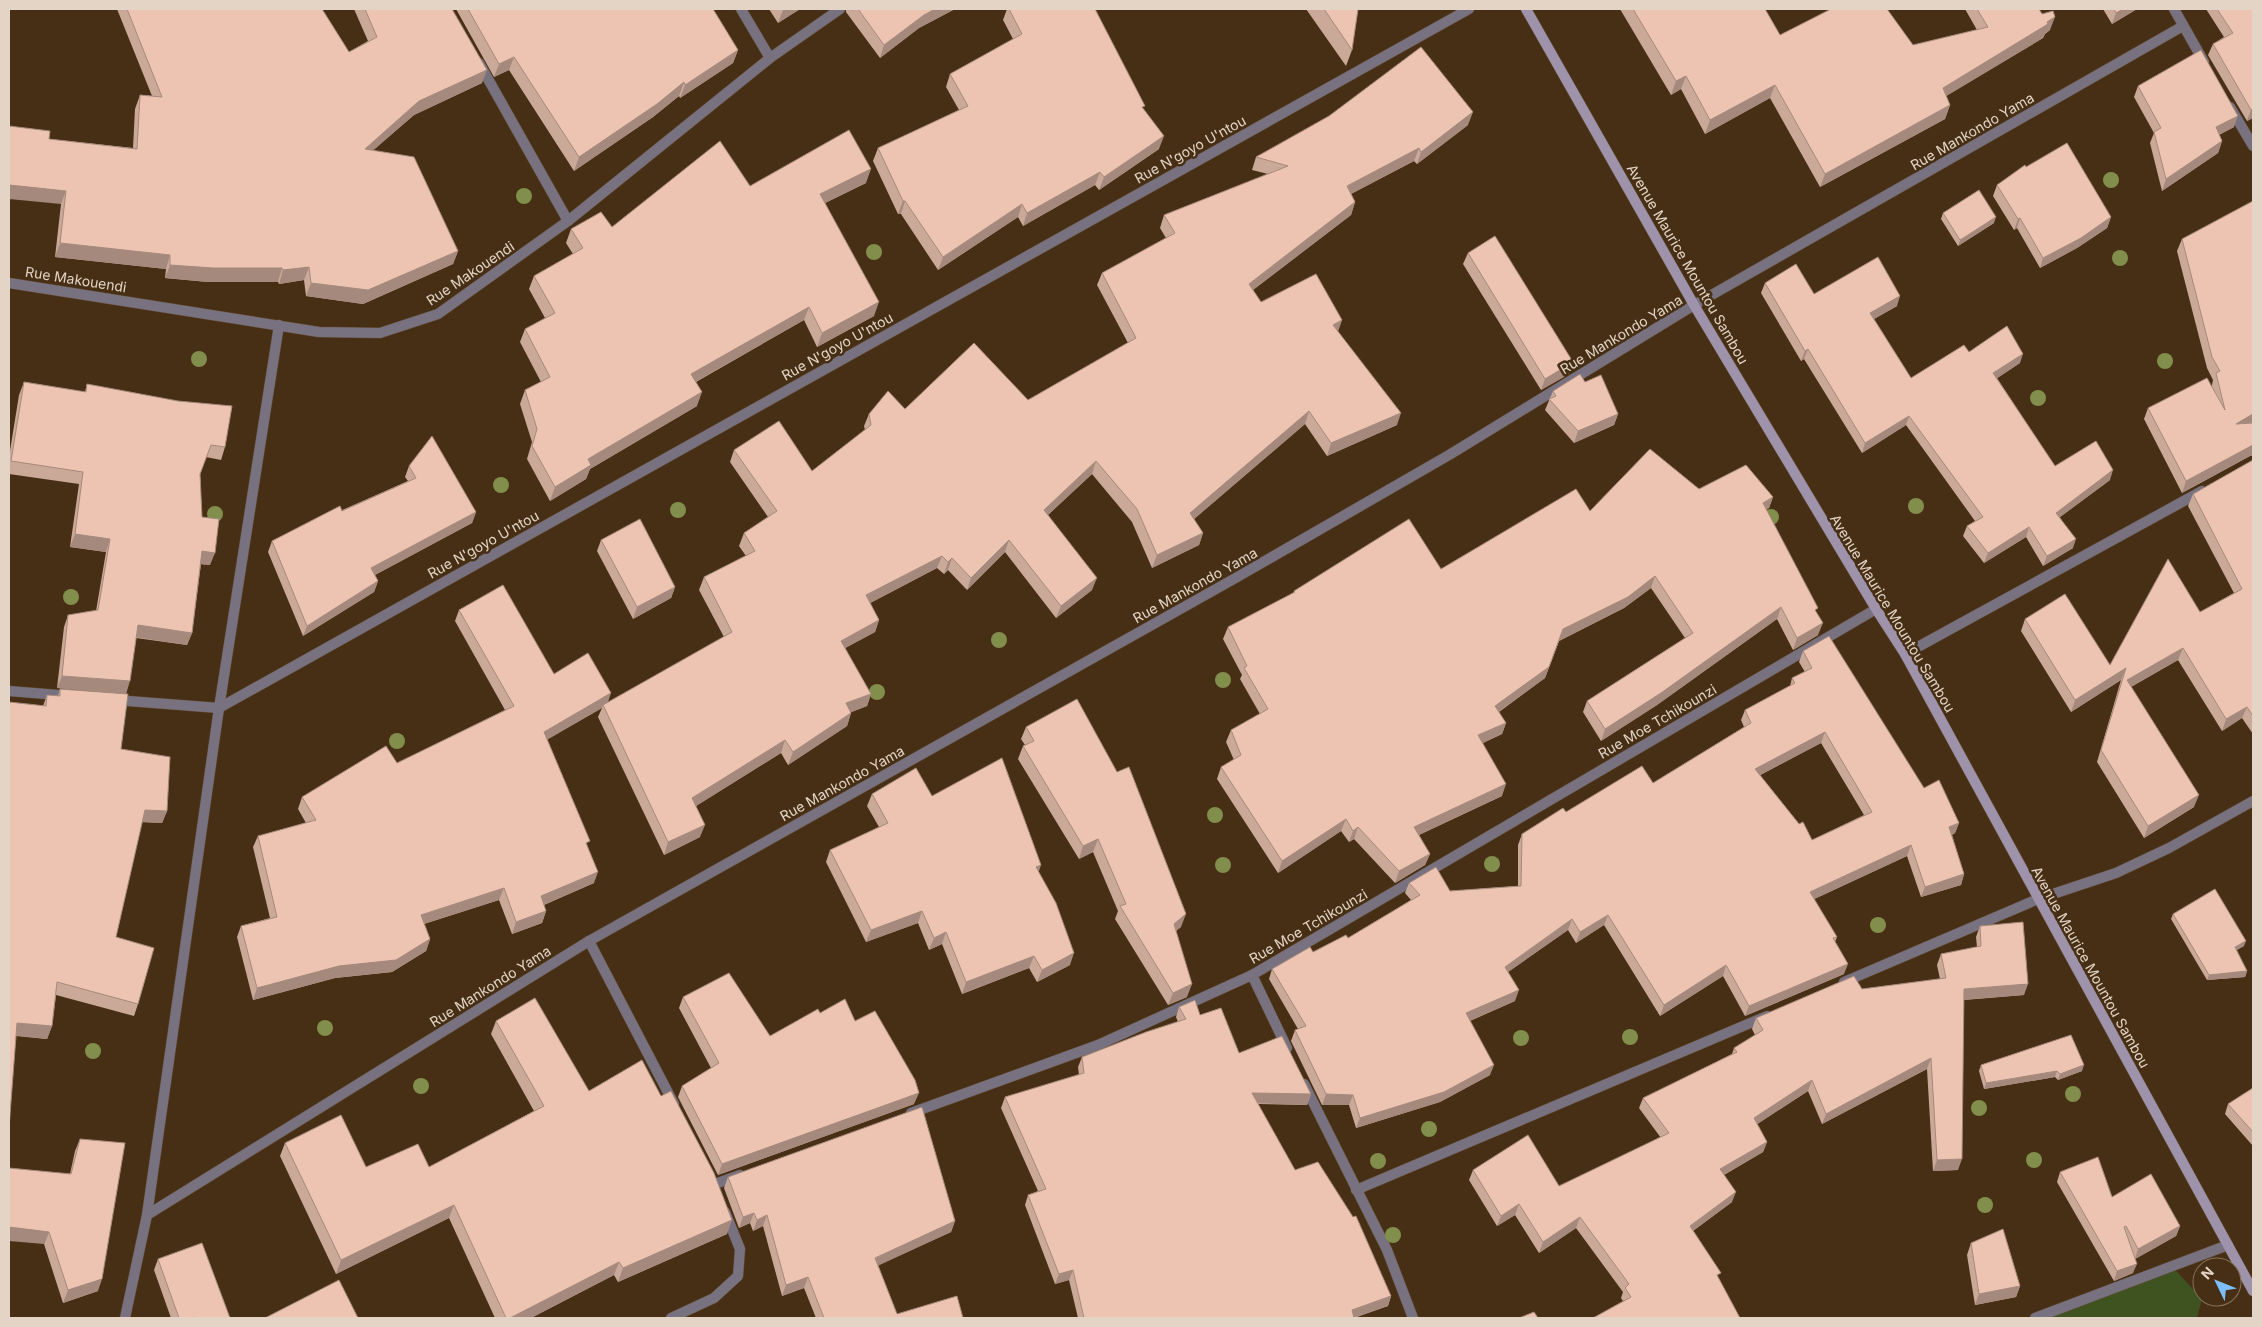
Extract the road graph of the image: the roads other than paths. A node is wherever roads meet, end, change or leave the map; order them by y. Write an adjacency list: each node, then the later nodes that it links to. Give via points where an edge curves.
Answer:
1 (741, 9): 8 (street)
2 (840, 9): 8 (street, Rue Makouendi)
3 (1469, 9): 22 (street, Rue N'goyo U'ntou)
4 (1526, 9): 14 (street, Avenue Maurice Mountou Sambou)
5 (2174, 9): 6 (street)
6 (2183, 26): 9 (street); 14 (street, Rue Mankondo Yama)
7 (472, 51): 12 (street)
8 (770, 58): 12 (street, Rue Makouendi)
9 (2208, 68)
10 (2223, 94): 11 (street)
11 (2253, 145)
12 (568, 221): 15 (street, Rue Makouendi, via 438,314 380,333 319,332)
13 (9, 283): 15 (street, Rue Makouendi)
14 (1694, 305): 17 (street, Avenue Maurice Mountou Sambou); 25 (street, Rue Mankondo Yama, via 1449,455 1265,561)
15 (279, 325): 22 (street)
16 (2210, 486): 18 (street)
17 (1876, 609): 18 (street, Avenue Maurice Mountou Sambou); 26 (street, Rue Moe Tchikounzi)
18 (1905, 654): 24 (street, Avenue Maurice Mountou Sambou)
19 (9, 691): 20 (street)
20 (85, 697)
21 (104, 699): 22 (street)
22 (219, 708): 35 (street)
23 (2253, 801): 24 (street, via 2169,848 2116,873)
24 (2038, 899): 27 (street); 36 (street, Avenue Maurice Mountou Sambou)
25 (589, 941): 31 (street); 35 (street, Rue Mankondo Yama)
26 (1252, 974): 29 (street); 32 (street, Rue Moe Tchikounzi, via 1098,1045)
27 (1830, 988)
28 (1776, 1012): 34 (street)
29 (1291, 1055)
30 (1299, 1073): 34 (street)
31 (679, 1115)
32 (900, 1117)
33 (752, 1171): 39 (street, via 716,1189 740,1249 738,1276 714,1298)
34 (1356, 1190): 40 (street, via 1387,1250)
35 (148, 1215): 38 (street)
36 (2228, 1245): 37 (street, Avenue Maurice Mountou Sambou); 41 (street)
37 (2253, 1291)
38 (124, 1318)
39 (671, 1318)
40 (1413, 1318)
41 (2035, 1318)

